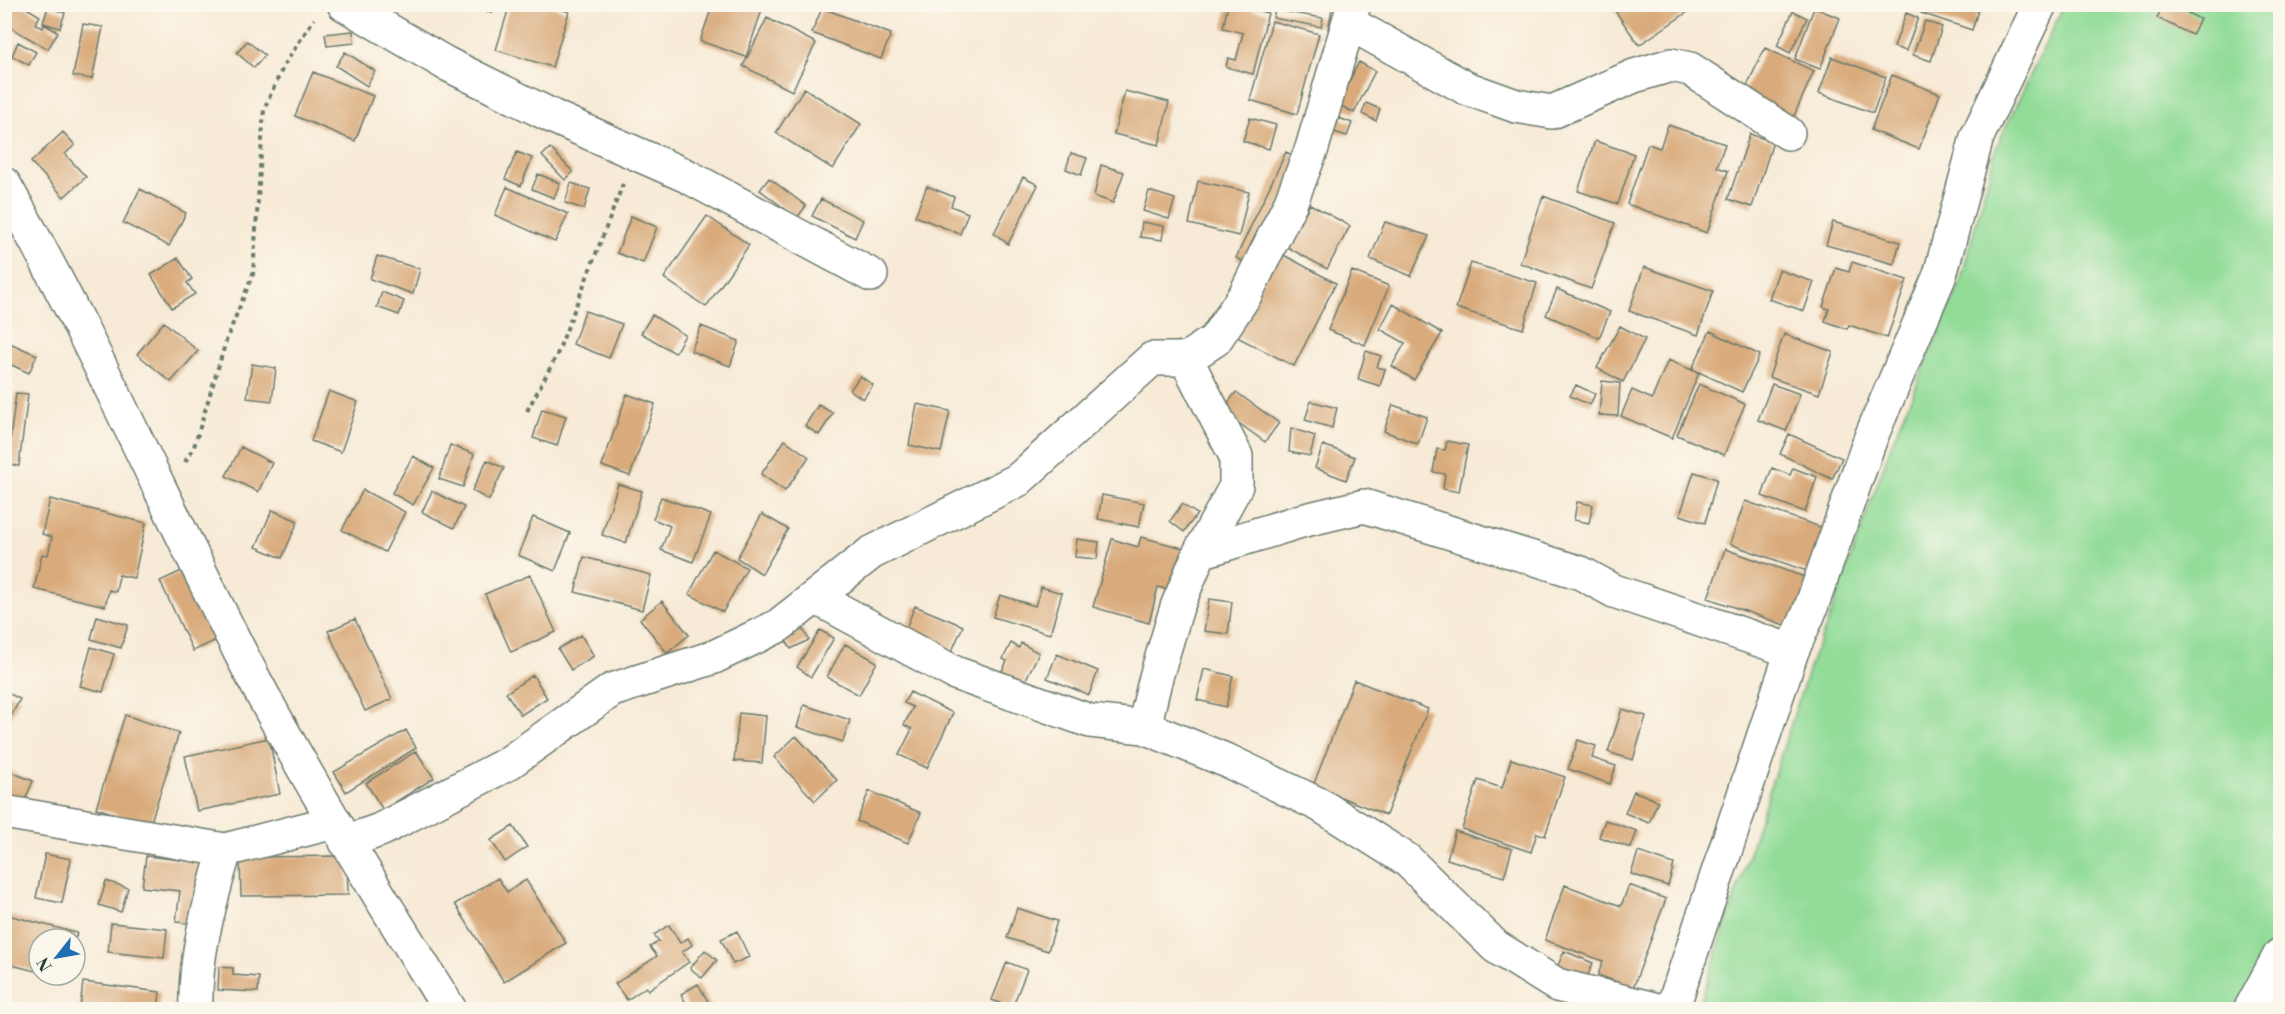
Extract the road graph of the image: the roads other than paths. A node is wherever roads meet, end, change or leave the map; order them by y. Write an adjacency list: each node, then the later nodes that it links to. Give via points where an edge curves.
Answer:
1 (2040, 4): 10 (street, via 1977,137 1940,275 1871,437)
2 (341, 7): 6 (street, via 558,119 687,176)
3 (1352, 14): 4 (street, via 1466,88 1516,106 1552,112 1634,76 1671,65 1690,69); 7 (street, via 1312,148 1290,204 1245,295 1215,340)
4 (1788, 133)
5 (4, 184): 13 (street, via 55,272 241,654)
6 (871, 275)
7 (1186, 359): 8 (street, via 1236,456 1236,486); 9 (street, via 1152,359 1018,480 871,553)
8 (1200, 552): 10 (street, via 1364,506 1581,573 1614,591); 11 (street, via 1177,607)
9 (815, 597): 11 (street, via 955,673 1090,721); 13 (street, via 778,626 714,657 612,690 507,764 380,830)
10 (1792, 651): 19 (street)
11 (1144, 727): 18 (street, via 1230,762 1340,817 1407,860 1496,947 1557,985)
12 (4, 812): 14 (street)
13 (340, 832): 14 (street, via 278,838); 17 (street)
14 (225, 850): 16 (street, via 202,932)
15 (2280, 955): 20 (street)
16 (196, 1010)
17 (450, 1010)
18 (1658, 1010)
19 (1672, 1010)
20 (2250, 1010)

